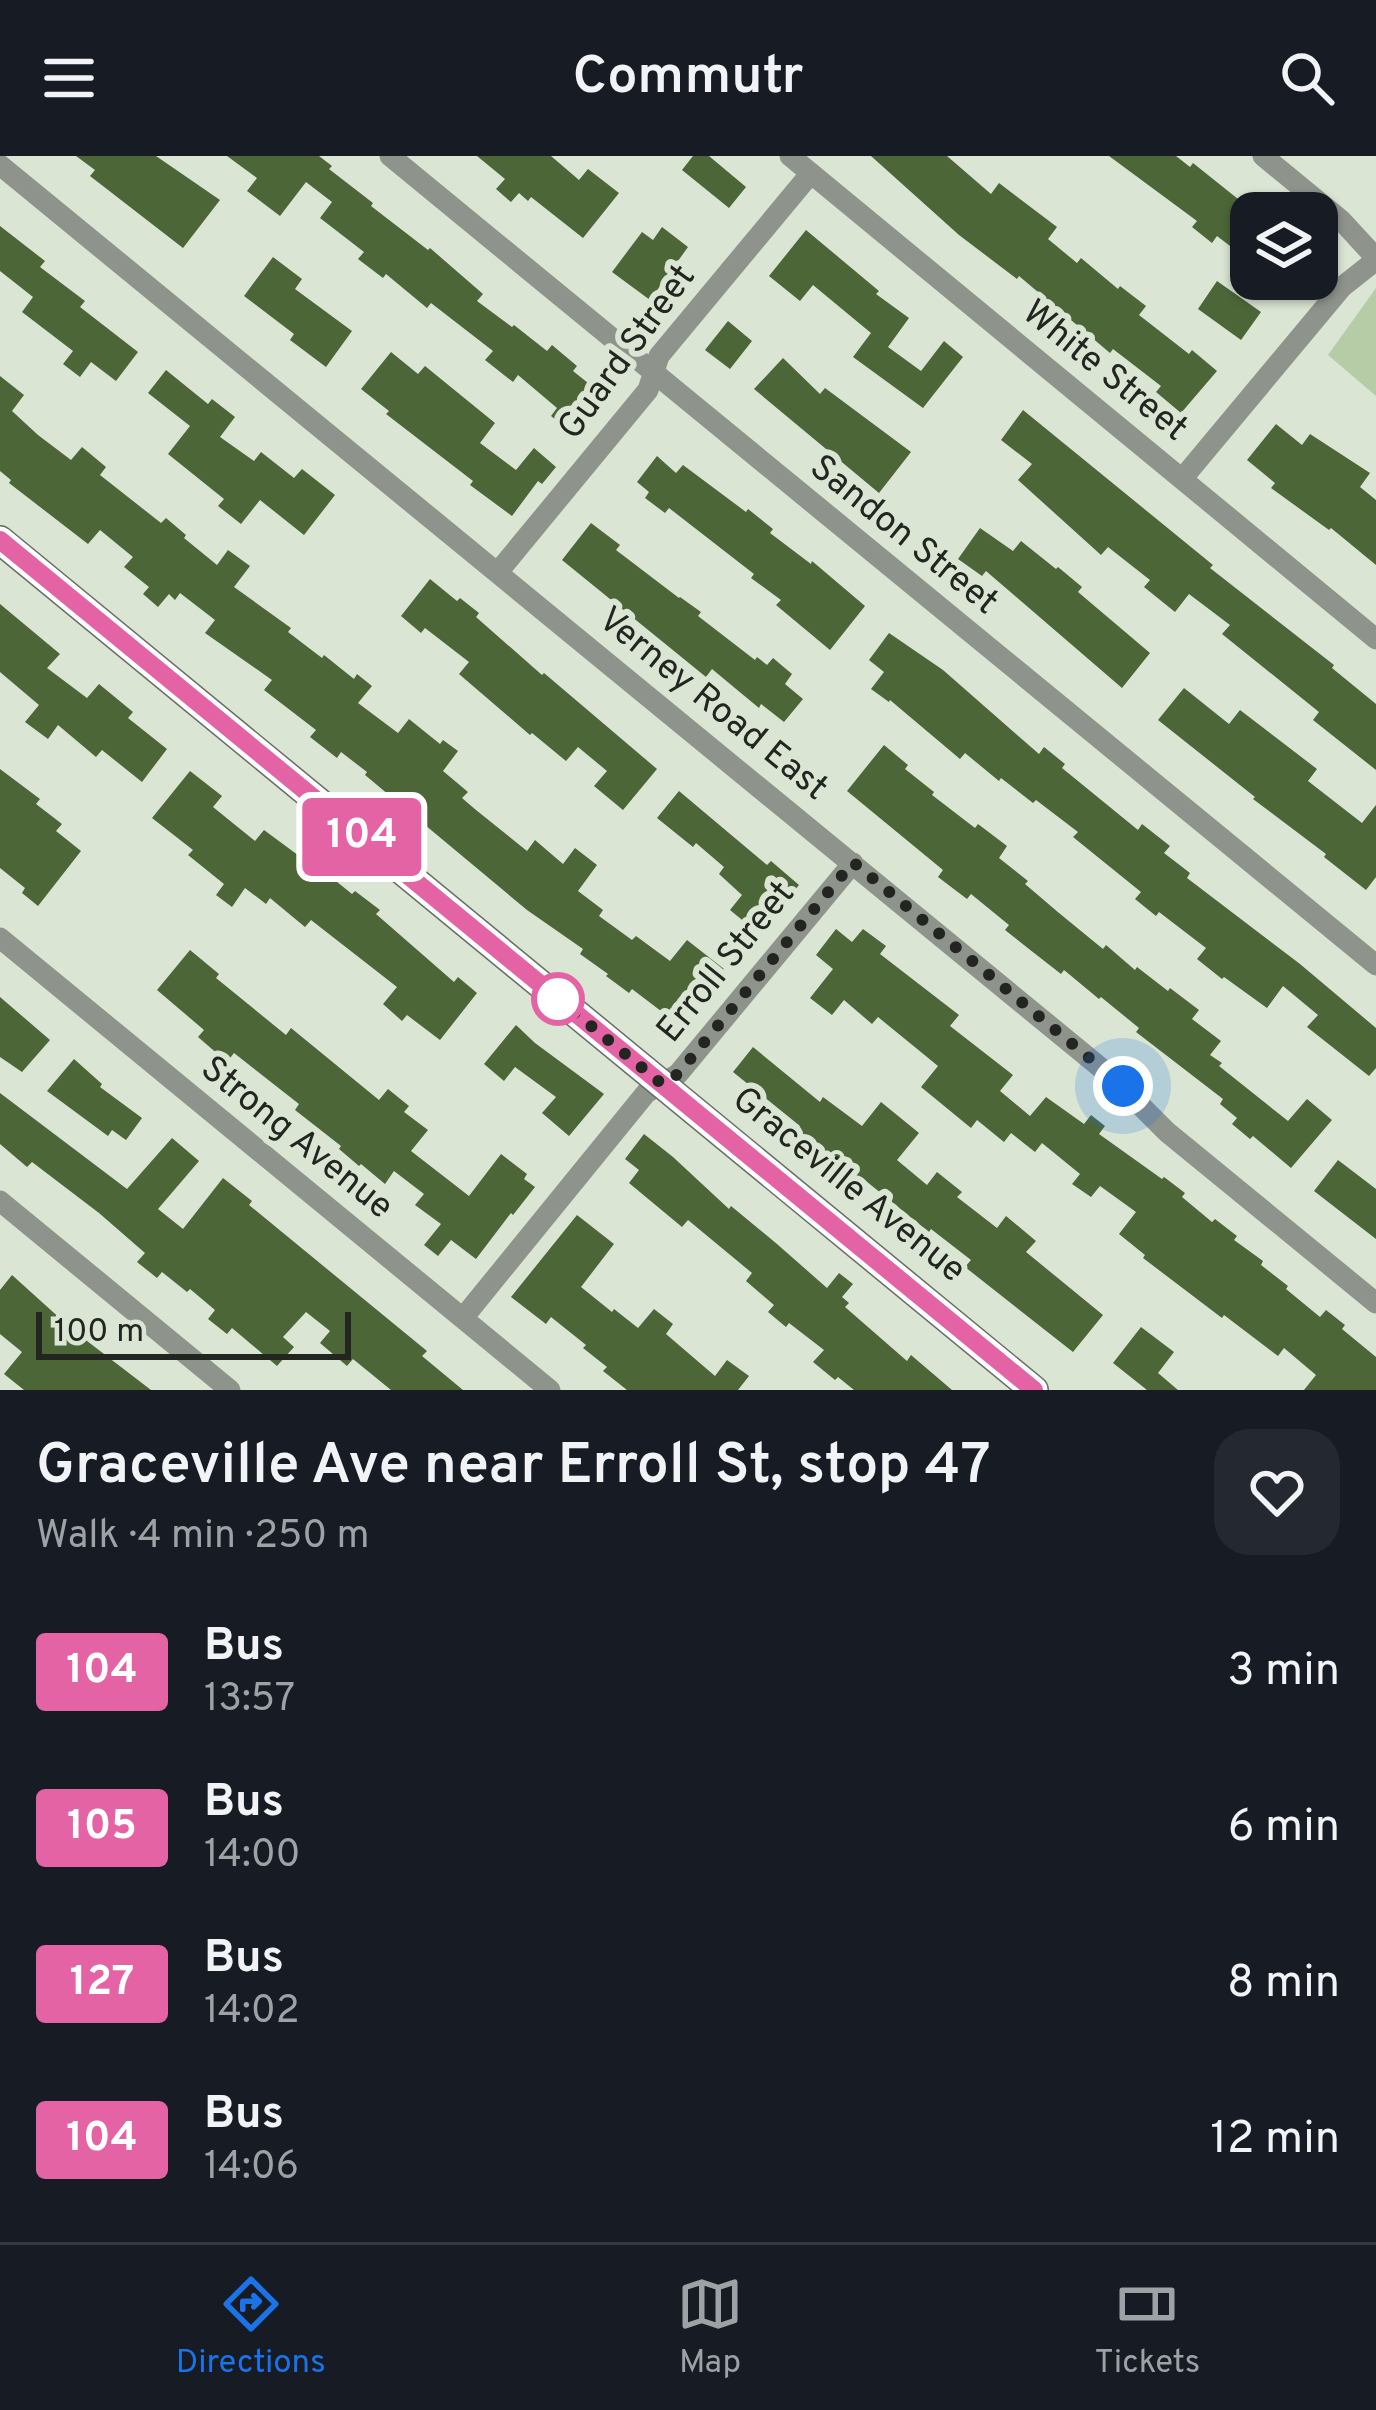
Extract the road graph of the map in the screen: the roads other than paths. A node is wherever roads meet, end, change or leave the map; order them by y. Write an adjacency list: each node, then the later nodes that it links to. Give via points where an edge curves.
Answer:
1 (390, 156): 7 (street, Sandon Street)
2 (790, 156): 5 (street, White Street)
3 (1263, 156): 6 (street)
4 (0, 161): 10 (street, Verney Road East)
5 (811, 173): 7 (street, Guard Street, via 659,356); 8 (street, White Street)
6 (1376, 259): 8 (street, via 1334,296)
7 (654, 373): 10 (street, Guard Street); 14 (street, Sandon Street)
8 (1182, 479): 11 (street, White Street)
9 (0, 540): 15 (main road, Graceville Avenue)
10 (498, 572): 12 (street, Verney Road East)
11 (1376, 639)
12 (853, 862): 15 (street, Erroll Street); 17 (street, Verney Road East)
13 (0, 938): 18 (street, Strong Avenue)
14 (1376, 965)
15 (662, 1084): 18 (street, Erroll Street, via 646,1093); 21 (main road, Graceville Avenue)
16 (0, 1201): 19 (street)
17 (1376, 1303)
18 (463, 1318): 20 (street, Strong Avenue)
19 (230, 1390)
20 (550, 1390)
21 (1034, 1390)

